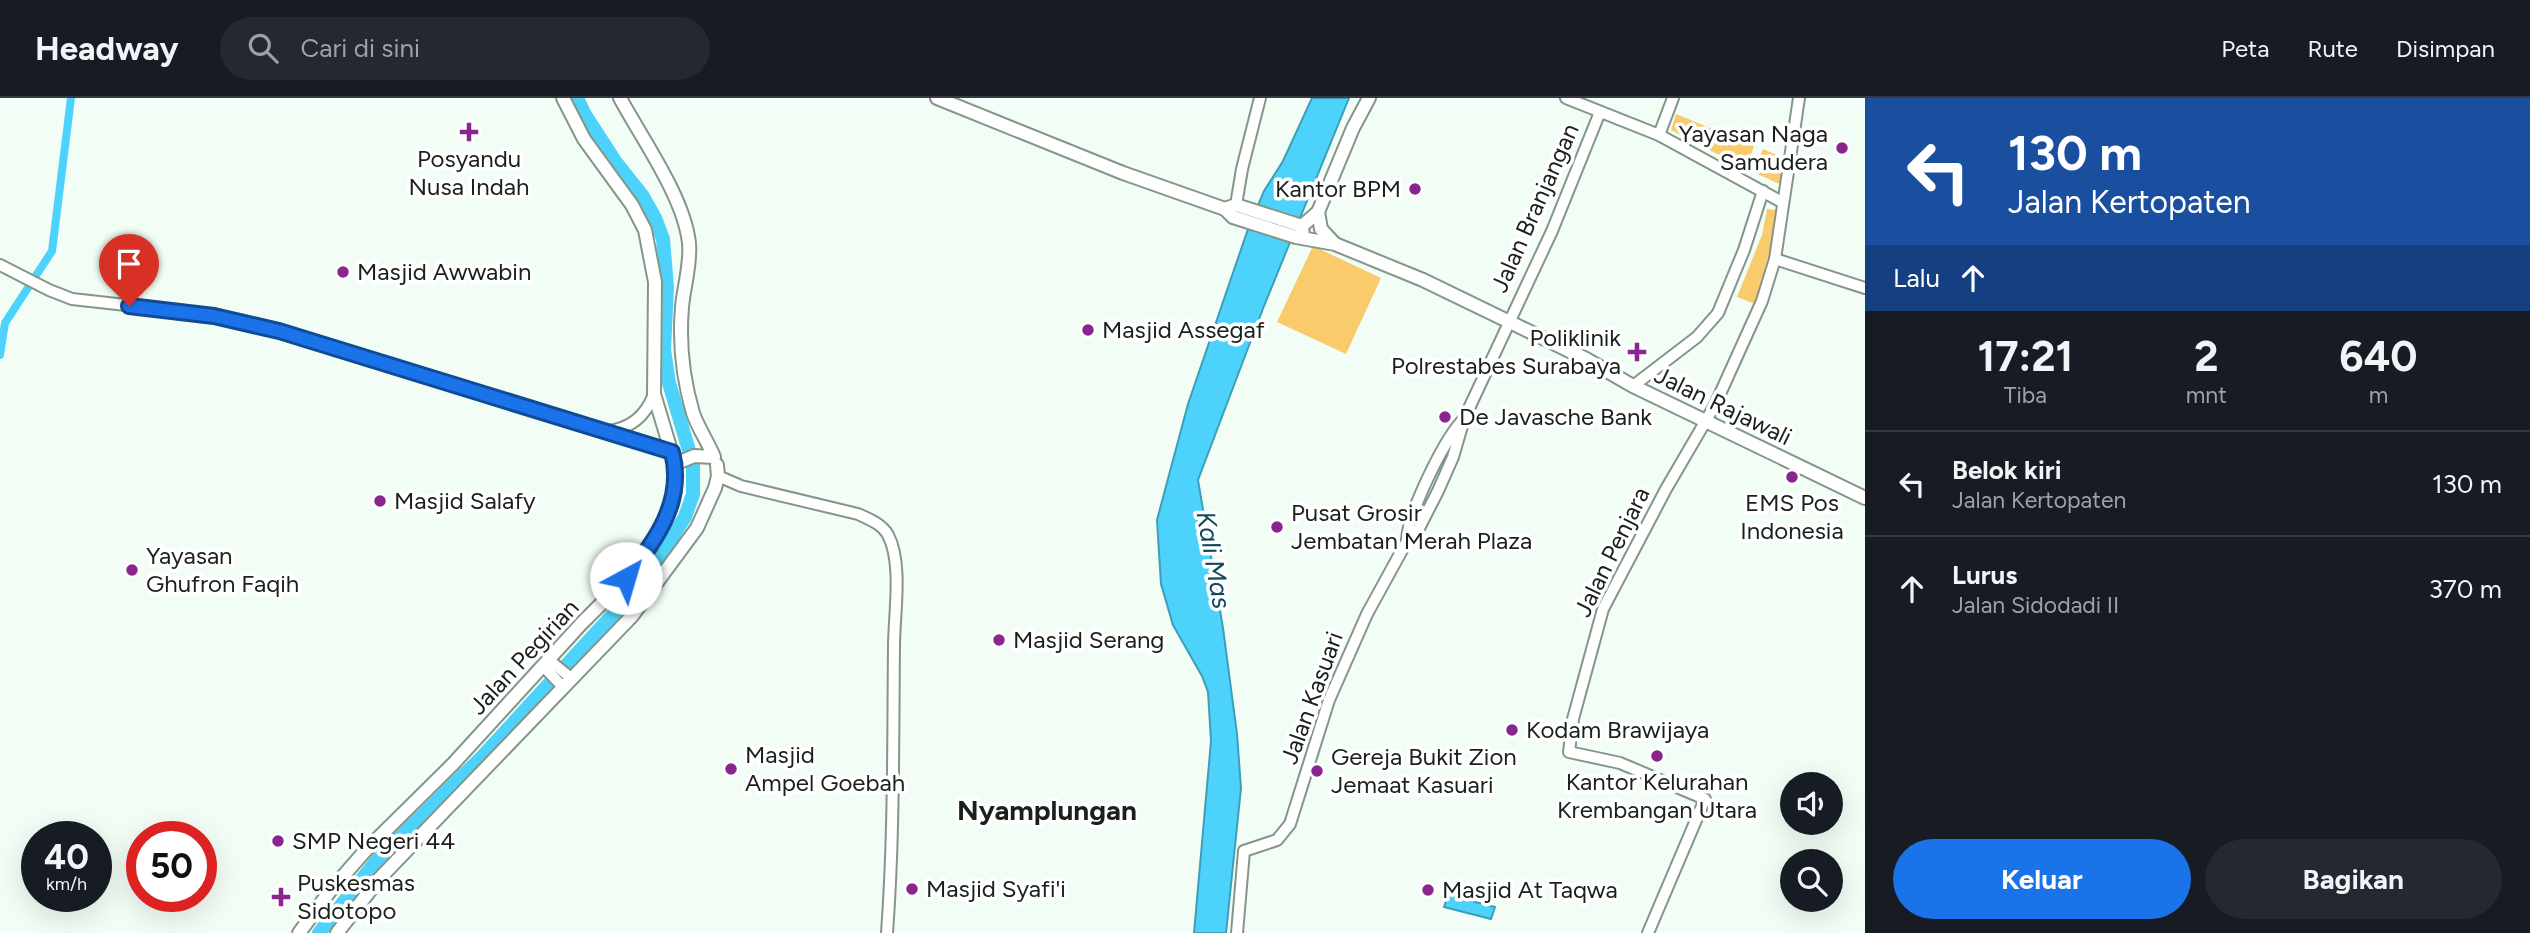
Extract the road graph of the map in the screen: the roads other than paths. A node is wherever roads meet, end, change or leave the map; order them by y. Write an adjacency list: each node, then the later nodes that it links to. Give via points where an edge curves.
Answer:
1 (563, 98): 23 (main road, Jalan Pegirian, via 584,139 645,230 654,282)
2 (620, 98): 26 (main road, via 686,227 689,258 682,304 683,364 694,414)
3 (937, 98): 9 (main road, Jalan Rajawali)
4 (1260, 98): 14 (street)
5 (1369, 98): 15 (main road)
6 (1566, 98): 10 (street)
7 (1673, 98): 11 (street)
8 (1799, 98): 13 (street, Jalan Penjara)
9 (957, 102): 14 (main road, Jalan Rajawali, via 1123,173)
10 (1600, 112): 11 (street); 21 (street, Jalan Branjangan, via 1552,231)
11 (1659, 135): 12 (street)
12 (1763, 191): 13 (street); 22 (street, via 1718,313 1697,337)
13 (1782, 202): 18 (street, Jalan Penjara)
14 (1231, 207): 16 (main road, Jalan Rajawali, via 1233,217 1252,216)
15 (1318, 212): 16 (main road); 17 (main road, via 1321,229)
16 (1300, 232): 17 (main road, Jalan Rajawali)
17 (1335, 244): 21 (main road, Jalan Rajawali)
18 (1775, 259): 20 (street); 24 (street, Jalan Penjara, via 1750,332)
19 (0, 265): 25 (street, via 72,299 198,313 279,331)
20 (1865, 288)
21 (1508, 321): 22 (main road, Jalan Rajawali); 36 (street, Jalan Kasuari, via 1464,419 1447,441 1408,525 1407,541 1367,614 1329,700 1290,824 1277,840 1244,850)
22 (1633, 386): 24 (main road, Jalan Rajawali)
23 (654, 394): 25 (street, via 648,409 632,424); 28 (main road, Jalan Pegirian)
24 (1706, 421): 30 (main road, Jalan Rajawali); 37 (street, Jalan Penjara, via 1603,609 1573,719 1569,752 1620,763 1705,799)
25 (601, 432): 28 (street)
26 (707, 441): 27 (main road); 29 (main road)
27 (696, 452): 28 (main road); 29 (main road)
28 (678, 457): 31 (main road, Jalan Pegirian, via 672,504 651,547)
29 (716, 466): 32 (main road, via 712,497 667,570 632,616); 35 (street, via 741,486 858,514 884,530 893,551 897,584 895,745)
30 (1865, 498)
31 (548, 665): 32 (street); 33 (main road, Jalan Pegirian, via 365,850)
32 (565, 681): 34 (main road, via 379,879)
33 (299, 933)
34 (337, 933)
35 (887, 933)
36 (1237, 933)
37 (1648, 933)

